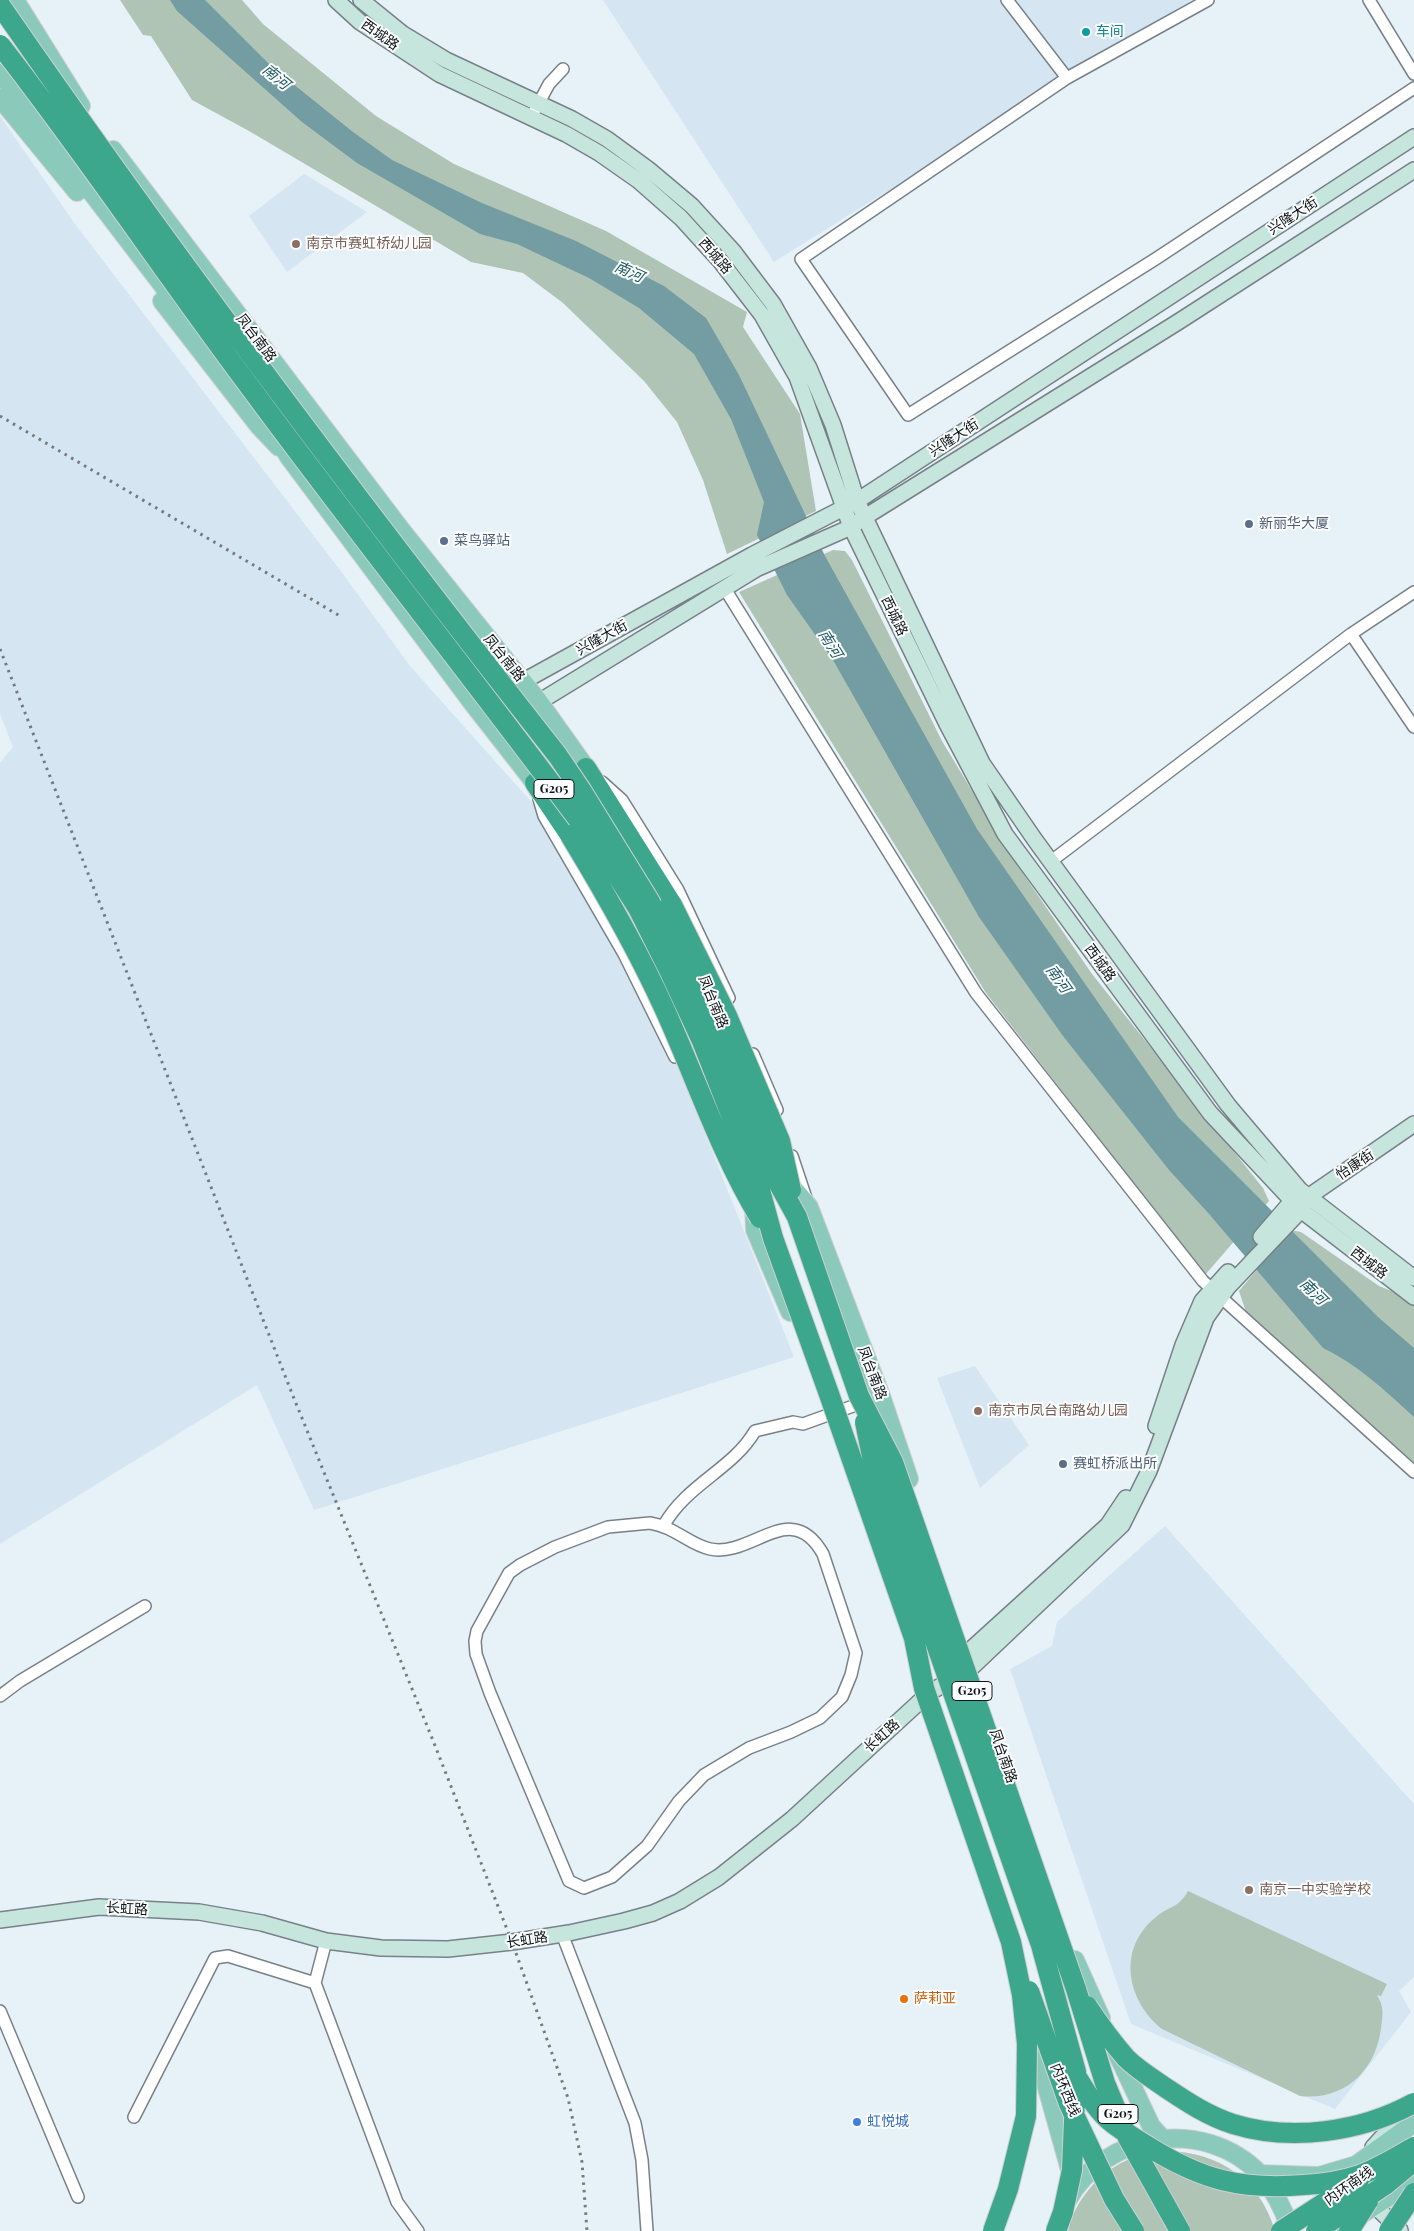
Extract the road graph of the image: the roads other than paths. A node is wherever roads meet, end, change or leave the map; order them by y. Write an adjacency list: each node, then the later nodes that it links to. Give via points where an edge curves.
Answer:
1 (15, 0): 30 (main road, 凤台南路, via 89,118 402,531)
2 (336, 0): 16 (main road, 西城路, via 360,22 439,74)
3 (361, 0): 15 (main road, 西城路, via 402,34 446,60)
4 (1007, 0): 12 (street)
5 (1208, 0): 12 (street)
6 (1369, 0): 11 (street)
7 (0, 5): 40 (highway, 凤台南路 / G205, bridge, via 138,204 581,790 650,902 714,1028 775,1177)
8 (0, 46): 41 (highway, 凤台南路 / G205, bridge, via 52,112 292,444 601,850 638,908 702,1041 758,1183)
9 (563, 69): 15 (street, via 549,84)
10 (0, 73): 21 (main road, 凤台南路, via 266,419)
11 (1414, 74)
12 (1067, 78): 13 (street, via 801,259 908,414 1157,258)
13 (1414, 88)
14 (0, 98): 21 (main road, 凤台南路, via 259,426)
15 (538, 104): 16 (street); 19 (main road, 西城路, via 607,139 684,200 715,232 773,304 809,368)
16 (530, 118): 20 (main road, 西城路, via 566,134 639,181 694,232 762,316 797,377)
17 (1414, 137): 22 (main road, 兴隆大街)
18 (1414, 170): 24 (main road, 兴隆大街)
19 (833, 425): 20 (main road, via 828,434); 22 (main road, 西城路)
20 (818, 430): 23 (main road, 西城路)
21 (289, 457): 32 (main road, 凤台南路)
22 (858, 501): 23 (main road, 兴隆大街); 24 (main road, 西城路)
23 (844, 508): 25 (main road, 西城路); 26 (main road, 兴隆大街)
24 (865, 517): 25 (main road, 兴隆大街); 37 (main road, 西城路, via 982,763)
25 (851, 527): 26 (main road, 兴隆大街); 39 (main road, 西城路, via 947,724 1005,834 1210,1113)
26 (754, 562): 27 (main road, 兴隆大街); 30 (main road, 兴隆大街)
27 (725, 589): 31 (main road, 兴隆大街); 43 (street, via 976,993)
28 (1414, 592): 29 (street)
29 (1351, 634): 34 (street); 37 (street)
30 (522, 682): 31 (main road, 凤台南路); 32 (main road, 兴隆大街)
31 (539, 702): 33 (main road, 兴隆大街); 35 (main road, 凤台南路)
32 (474, 705): 33 (main road, 凤台南路)
33 (492, 727): 36 (main road, 凤台南路)
34 (1414, 728)
35 (586, 768): 40 (main road, 凤台南路, via 596,794 658,892 699,968 785,1179); 40 (highway, bridge, via 671,903 727,1016 780,1141)
36 (534, 783): 41 (highway, bridge, via 570,835 642,962); 41 (main road, 凤台南路, via 555,799 657,970 692,1042 753,1190)
37 (1050, 862): 39 (main road, 西城路, via 1228,1105)
38 (1414, 1124): 39 (main road, 怡康街)
39 (1296, 1205): 42 (main road, 西城路); 43 (main road, 怡康街); 44 (main road, 西城路)
40 (803, 1212): 45 (highway, 凤台南路 / G205, bridge); 46 (main road, 凤台南路)
41 (764, 1234): 47 (main road, 凤台南路); 51 (highway, 凤台南路 / G205, bridge, via 829,1394)
42 (1414, 1278)
43 (1216, 1294): 48 (street); 52 (main road, 长虹路, via 1149,1471 1122,1525)
44 (1414, 1297)
45 (859, 1396): 60 (highway, 凤台南路 / G205, bridge, via 893,1462); 80 (highway, bridge, via 874,1466 1041,1945 1076,2072 1072,2170)
46 (882, 1396): 47 (street); 52 (main road, 凤台南路)
47 (830, 1415): 49 (street, via 803,1424 793,1422 755,1431 749,1442 688,1494); 53 (main road, 凤台南路)
48 (1414, 1472)
49 (664, 1525): 49 (street, via 608,1527 555,1547 520,1565 509,1573 474,1641 487,1685 569,1881 584,1888 612,1877 647,1846 679,1800 704,1775 749,1748 820,1718 842,1697 856,1653 823,1554 808,1534 793,1529 776,1530 736,1547 709,1549)
50 (145, 1606): 54 (street)
51 (914, 1638): 58 (highway, bridge, via 924,1688); 67 (highway, bridge, via 942,1697 1043,1979 1066,2061 1094,2104 1110,2121 1180,2166 1206,2177 1260,2187 1345,2179)
52 (969, 1660): 53 (main road, 长虹路); 66 (main road, 凤台南路, via 1080,1972 1151,2126)
53 (929, 1693): 56 (main road, 长虹路, via 792,1819 719,1876 680,1901 653,1912 624,1922); 73 (main road, 凤台南路)
54 (0, 1696)
55 (0, 1920): 57 (main road, 长虹路, via 98,1908 199,1912 262,1923)
56 (562, 1934): 57 (main road, 长虹路, via 448,1949 381,1948); 78 (street, via 636,2123)
57 (326, 1941): 59 (street)
58 (1011, 1942): 79 (highway, bridge, via 1022,1995 1026,2116 1008,2189); 81 (highway, 内环西线, bridge, via 1069,2104 1114,2198)
59 (315, 1983): 63 (street, via 228,1956 216,1958); 77 (street, via 397,2202)
60 (1076, 1989): 62 (highway, bridge, via 1127,2059 1196,2108 1233,2124 1272,2131 1314,2132 1393,2114); 82 (highway, G205, bridge, via 1105,2083 1128,2138)
61 (0, 2011): 75 (street)
62 (1414, 2102): 70 (main road)
63 (134, 2117)
64 (1414, 2123): 70 (main road)
65 (1414, 2137): 83 (highway, 内环南线, bridge, via 1361,2179)
66 (1162, 2138): 71 (main road, via 1189,2138 1215,2145 1239,2157); 73 (main road, via 1129,2146 1099,2163)
67 (1414, 2147)
68 (1414, 2152): 87 (highway, bridge, via 1365,2204)
69 (1414, 2161): 85 (highway, 内环南线, bridge)
70 (1356, 2165): 71 (main road, via 1319,2176); 76 (main road)
71 (1259, 2174): 84 (main road, via 1274,2192)
72 (1414, 2180): 76 (main road)
73 (1075, 2187): 80 (main road, via 1058,2218)
74 (1414, 2193): 88 (highway, bridge)
75 (78, 2197)
76 (1375, 2206): 86 (main road); 89 (main road)
77 (418, 2231)
78 (647, 2231)
79 (993, 2231)
80 (1056, 2231)
81 (1134, 2231)
82 (1180, 2231)
83 (1281, 2231)
84 (1291, 2231)
85 (1316, 2231)
86 (1336, 2231)
87 (1349, 2231)
88 (1389, 2231)
89 (1401, 2231)

